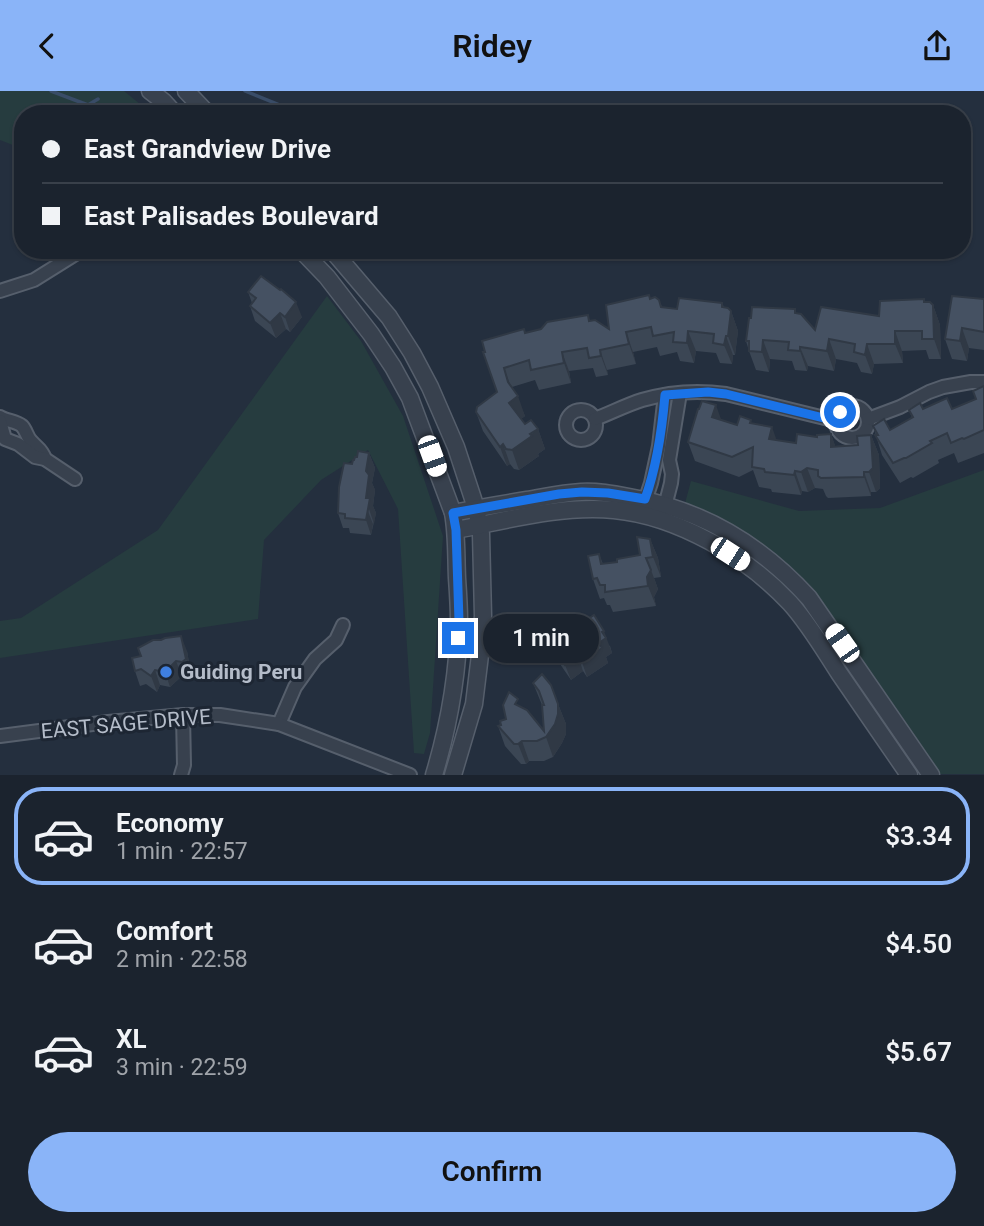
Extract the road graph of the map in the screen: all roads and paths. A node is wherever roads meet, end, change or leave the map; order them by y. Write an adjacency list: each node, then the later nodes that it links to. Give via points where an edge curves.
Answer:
1 (150, 91): 3 (street)
2 (186, 91): 4 (street)
3 (167, 105)
4 (199, 105)
5 (68, 259): 8 (street, via 34,280)
6 (310, 259): 21 (street, via 393,367 410,398)
7 (340, 259): 19 (street, via 389,317 412,353 456,447)
8 (0, 291)
9 (984, 382): 14 (street, via 929,391)
10 (680, 393): 11 (street); 15 (street, via 726,394); 20 (street, via 669,460 671,483)
11 (665, 395): 13 (street); 18 (street, via 659,446)
12 (0, 419): 16 (street, via 22,426); 16 (street, via 5,439)
13 (595, 419)
14 (868, 419): 15 (street, via 854,407 840,412); 15 (street, via 863,434 853,438 843,435)
15 (836, 421)
16 (45, 459): 17 (street)
17 (75, 479)
18 (643, 507): 19 (street, via 608,493 582,492); 20 (street); 22 (street, via 533,514)
19 (476, 508): 21 (street); 22 (street)
20 (663, 513): 31 (street, via 751,568 792,605); 32 (street, via 727,530 792,579 827,622)
21 (454, 522): 22 (street); 29 (street, via 457,656 452,701)
22 (480, 525): 30 (street, via 480,655 474,704)
23 (343, 625): 25 (street, via 336,640 295,687)
24 (183, 715): 25 (street, EAST SAGE DRIVE); 26 (street, EAST SAGE DRIVE); 27 (street)
25 (279, 724): 28 (street, EAST SAGE DRIVE)
26 (0, 736)
27 (181, 775)
28 (410, 775)
29 (434, 775)
30 (453, 775)
31 (909, 775)
32 (931, 775)

